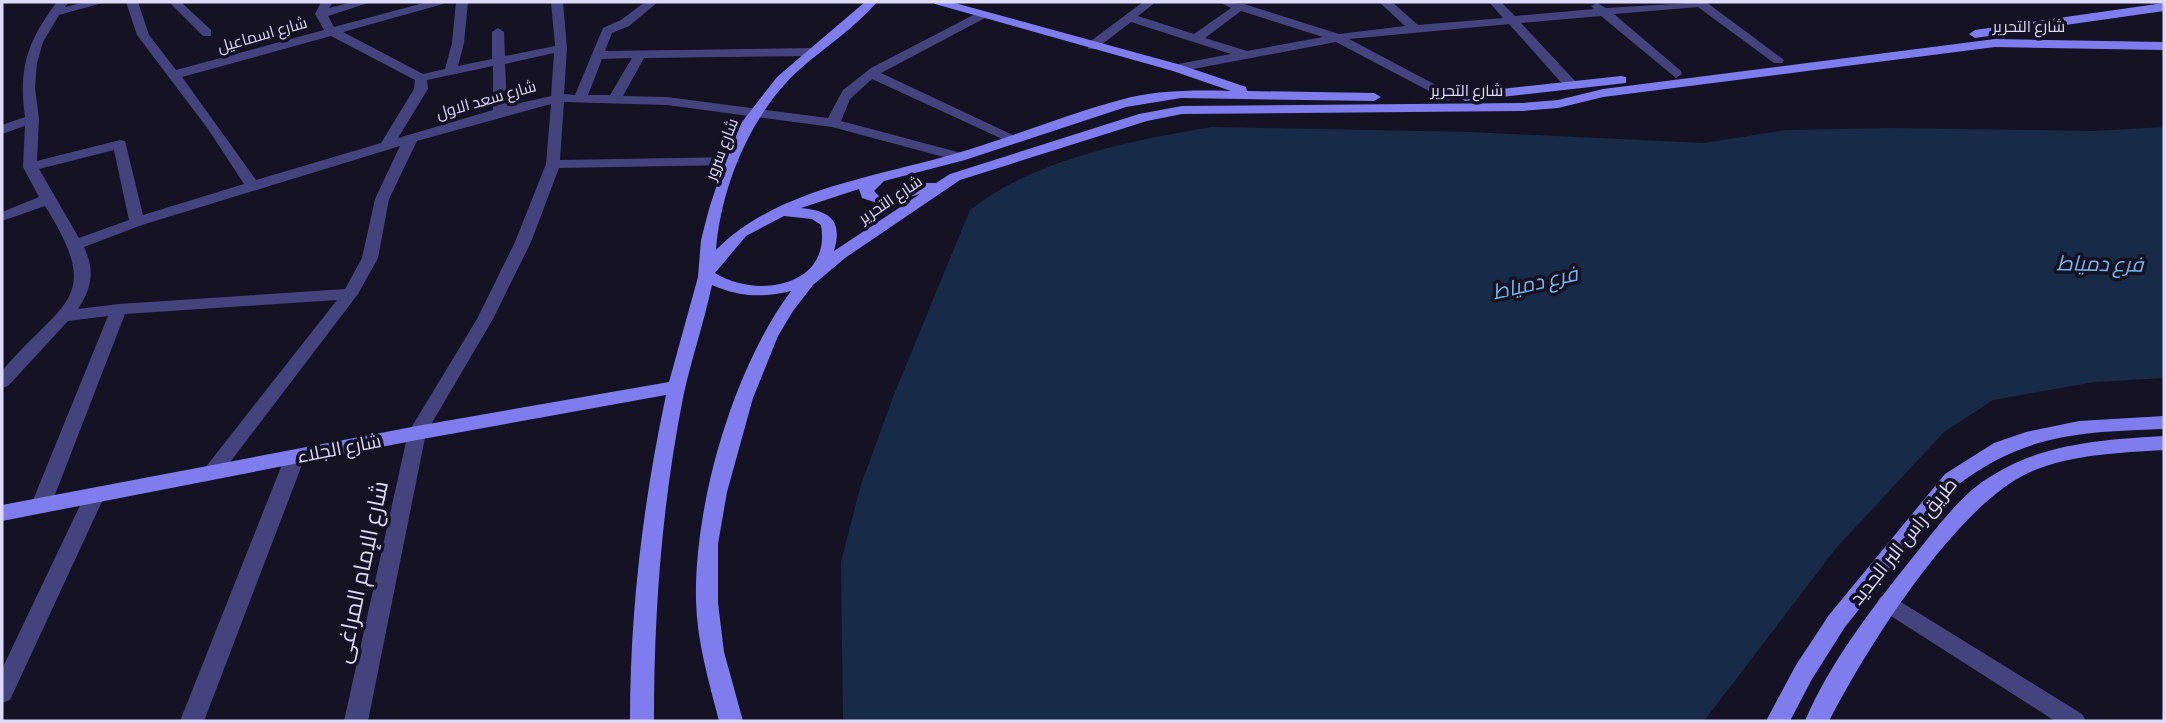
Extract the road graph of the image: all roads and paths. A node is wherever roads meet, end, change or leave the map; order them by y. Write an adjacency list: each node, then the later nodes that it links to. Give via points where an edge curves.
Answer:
1 (100, 2): 18 (street)
2 (175, 2): 29 (street)
3 (365, 2): 20 (street)
4 (439, 2): 26 (street, شارع اسماعيل)
5 (462, 2): 43 (street)
6 (557, 2): 35 (street, شارع الإمام المراغى)
7 (652, 2): 37 (street, via 609,29)
8 (871, 2): 36 (street, شارع سرور)
9 (939, 2): 22 (street)
10 (1150, 2): 23 (street)
11 (1226, 2): 17 (street)
12 (1385, 2): 25 (street)
13 (1495, 2): 24 (street)
14 (1592, 2): 21 (street)
15 (1699, 2): 21 (street); 41 (street)
16 (136, 3): 46 (street, via 143,35)
17 (1240, 6): 30 (street); 32 (street)
18 (59, 7): 60 (street, via 32,49 27,89)
19 (2164, 7): 28 (street, شارع التحرير)
20 (324, 8): 26 (street, via 323,22)
21 (1602, 11): 24 (street); 45 (street)
22 (981, 15): 33 (street); 44 (street)
23 (1128, 17): 32 (street); 33 (street)
24 (1511, 18): 25 (street); 48 (street)
25 (1414, 28): 30 (street)
26 (331, 31): 46 (street, شارع اسماعيل); 47 (street)
27 (498, 32): 40 (street)
28 (1988, 32): 31 (street, شارع التحرير); 41 (street, شارع التحرير)
29 (207, 33)
30 (1336, 37): 39 (street); 53 (street)
31 (2164, 38)
32 (1196, 39): 39 (street)
33 (1092, 46): 42 (street)
34 (2164, 47): 56 (street, شارع التحرير, via 1995,43 1603,93)
35 (561, 48): 40 (street); 54 (street, شارع الإمام المراغى)
36 (812, 52): 38 (street); 58 (street, شارع سرور, via 780,80)
37 (596, 55): 38 (street); 52 (street)
38 (640, 55): 55 (street)
39 (1247, 55): 42 (street)
40 (499, 60): 43 (street); 59 (street)
41 (1778, 60): 45 (street, شارع التحرير)
42 (1177, 68): 51 (street)
43 (451, 71): 47 (street)
44 (872, 74): 61 (street, via 849,92); 64 (street)
45 (1676, 74): 48 (street, شارع التحرير)
46 (174, 75): 71 (street)
47 (422, 78): 65 (street, via 421,89)
48 (1571, 85): 49 (street, شارع التحرير)
49 (1549, 88): 50 (street, شارع التحرير); 56 (street, via 1550,98)
50 (1499, 94): 53 (street, شارع التحرير); 57 (street, via 1517,100)
51 (1254, 95): 53 (street, شارع التحرير); 64 (street, شارع التحرير, via 1151,97)
52 (581, 97): 54 (street, شارع سعد الاول); 55 (street, شارع سعد الاول)
53 (1448, 97)
54 (559, 98): 59 (street, شارع سعد الاول); 68 (street, شارع الإمام المراغى)
55 (615, 98): 58 (street, شارع سعد الاول)
56 (1565, 103): 57 (street, شارع التحرير)
57 (1512, 107): 72 (street, شارع التحرير, via 1182,110 1143,117 954,177)
58 (755, 111): 61 (street, شارع سعد الاول); 67 (street, شارع سرور)
59 (500, 112): 63 (street, شارع سعد الاول)
60 (32, 119): 62 (street); 69 (street)
61 (833, 123): 66 (street, شارع سعد الاول)
62 (2, 130)
63 (411, 139): 65 (street, شارع سعد الاول); 80 (street, via 382,199 370,258)
64 (1014, 139): 66 (street, شارع التحرير)
65 (386, 146): 71 (street, شارع سعد الاول)
66 (960, 157): 70 (street, شارع التحرير)
67 (733, 161): 68 (street); 78 (street, شارع سرور, via 709,240)
68 (553, 164): 86 (street, شارع الإمام المراغى, via 523,243 485,319)
69 (30, 167): 73 (street); 76 (street, via 120,144)
70 (880, 178): 72 (street, via 866,190 880,201 918,188); 74 (street, شارع التحرير)
71 (253, 186): 76 (street, شارع سعد الاول)
72 (937, 187): 79 (street, شارع التحرير)
73 (48, 199): 75 (street); 77 (street)
74 (777, 212): 78 (street, شارع التحرير, via 741,233); 79 (street, via 808,214 830,227 831,241)
75 (2, 218)
76 (137, 222): 77 (street, شارع سعد الاول)
77 (74, 245): 82 (street, via 83,282)
78 (706, 274): 79 (street, via 732,288 750,291 779,289); 84 (street, شارع سرور)
79 (813, 276): 95 (street, via 769,337 755,367 717,492 708,544 706,603)
80 (351, 294): 81 (street); 89 (street)
81 (119, 309): 82 (street); 91 (street)
82 (62, 317): 83 (street)
83 (5, 373)
84 (677, 387): 86 (street, شارع الجلاء); 98 (street, شارع سرور, via 654,519 643,631)
85 (2164, 422): 99 (street, طريق راس البر الجديد, via 2051,431 1994,449 1971,462 1952,479 1837,621)
86 (417, 433): 88 (street, شارع الجلاء); 97 (street, شارع الإمام المراغى)
87 (2164, 443): 93 (street, طريق راس البر الجديد, via 2063,454 2003,477 1960,514)
88 (295, 457): 89 (street, شارع الجلاء); 96 (street)
89 (211, 473): 90 (street, شارع الجلاء)
90 (95, 495): 91 (street, شارع الجلاء); 94 (street)
91 (41, 505): 92 (street, شارع الجلاء)
92 (2, 513)
93 (1888, 603): 100 (street, طريق راس البر الجديد, via 1850,659); 101 (street)
94 (2, 693)
95 (725, 715)
96 (192, 721)
97 (356, 721)
98 (642, 721)
99 (1778, 721)
100 (1817, 721)
101 (2074, 721)

